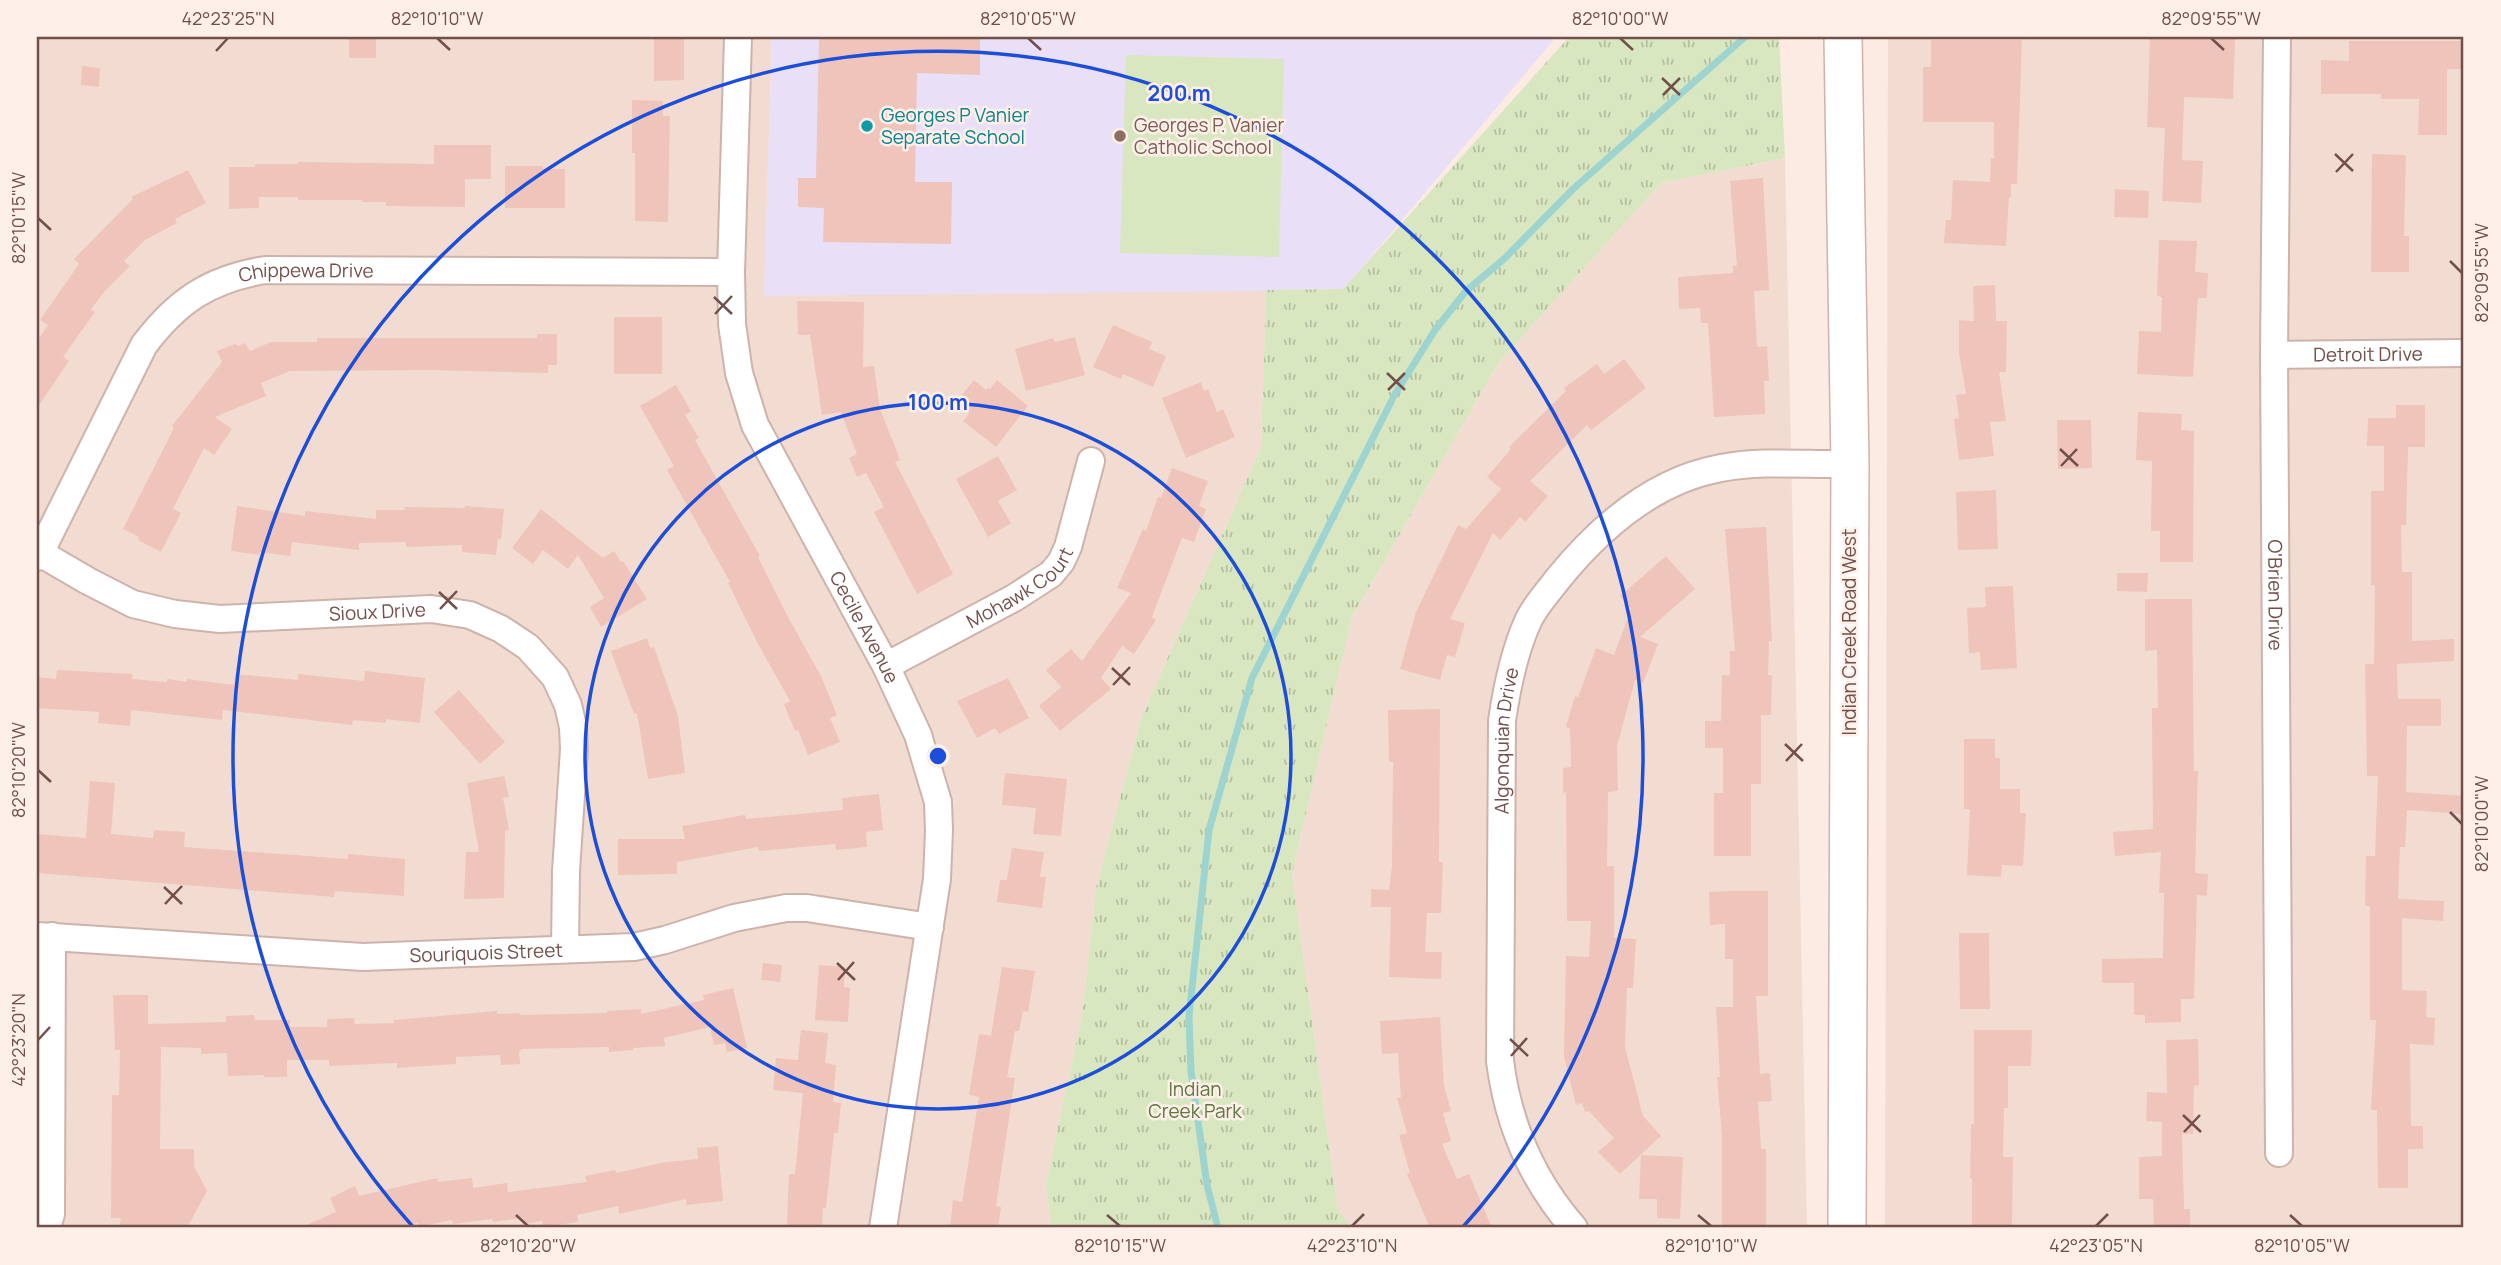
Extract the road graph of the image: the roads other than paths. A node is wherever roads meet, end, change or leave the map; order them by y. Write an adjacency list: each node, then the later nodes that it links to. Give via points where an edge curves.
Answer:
1 (738, 37): 4 (street, Cecile Avenue)
2 (1843, 37): 8 (street, Indian Creek Road West)
3 (2277, 37): 6 (street, O'Brien Drive)
4 (731, 272): 9 (street, Chippewa Drive, via 265,270 221,282 182,303 144,345); 10 (street, Cecile Avenue, via 739,373 755,425)
5 (2464, 353): 6 (street, Detroit Drive)
6 (2274, 355): 14 (street, O'Brien Drive)
7 (1091, 461): 10 (street, Mohawk Court, via 1068,547 1051,574)
8 (1850, 464): 17 (street, Algonquian Drive, via 1719,468 1646,499 1616,517 1575,557 1530,616 1518,646 1502,721 1500,1061 1504,1092 1524,1152 1549,1199); 18 (street, Indian Creek Road West)
9 (39, 555): 13 (street, Sioux Drive, via 133,604 175,614 220,618 431,609 470,615 528,647 555,677 573,727)
10 (886, 666): 11 (street, Cecile Avenue, via 918,735 938,802 937,879)
11 (930, 927): 13 (street, Souriquois Street, via 786,908 634,947); 16 (street, Cecile Avenue)
12 (45, 936): 13 (street, Souriquois Street, via 363,957); 15 (street, via 51,1214)
13 (565, 949)
14 (2279, 1153)
15 (47, 1228)
16 (883, 1228)
17 (1574, 1228)
18 (1847, 1228)

